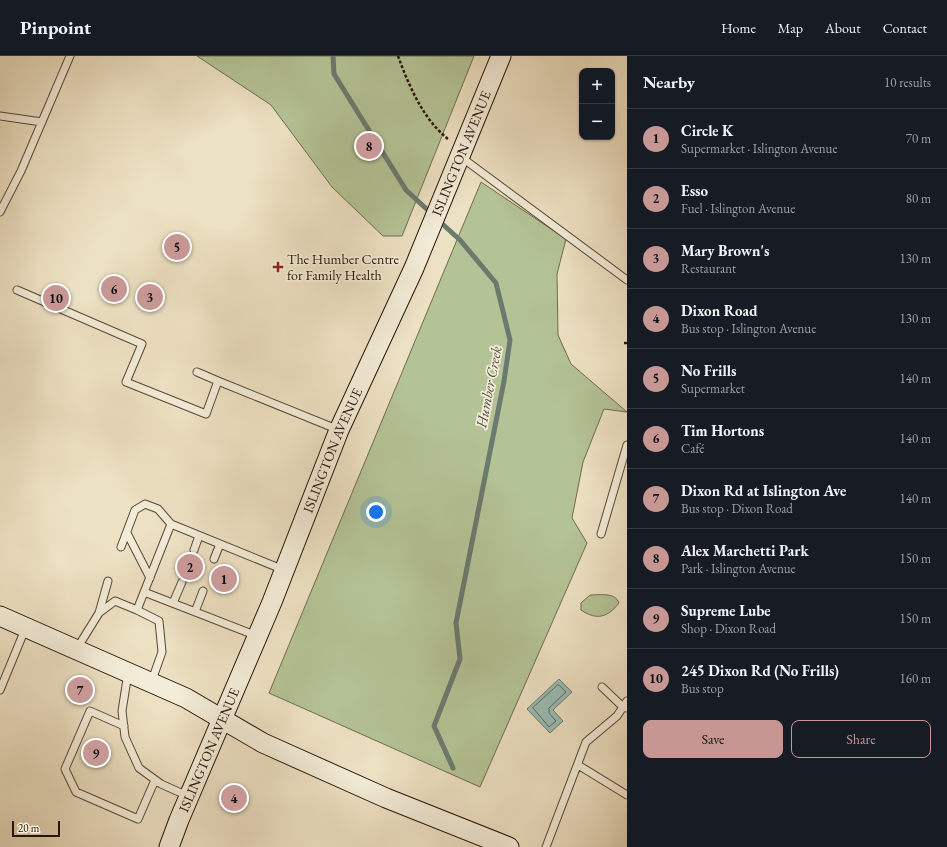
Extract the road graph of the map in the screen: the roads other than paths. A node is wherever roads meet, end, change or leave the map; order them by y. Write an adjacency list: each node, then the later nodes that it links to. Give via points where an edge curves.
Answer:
1 (70, 56): 4 (lane)
2 (501, 56): 5 (main road, ISLINGTON AVENUE)
3 (0, 116): 4 (lane)
4 (42, 122): 6 (lane)
5 (462, 154): 7 (lane); 11 (main road, ISLINGTON AVENUE, via 414,268)
6 (0, 212)
7 (627, 280)
8 (17, 290): 10 (lane, via 142,344 144,349 126,382 206,414)
9 (197, 372): 10 (lane)
10 (218, 381): 11 (lane)
11 (339, 430): 21 (main road, ISLINGTON AVENUE)
12 (627, 445): 15 (lane)
13 (171, 524): 14 (lane, via 158,509 145,504 136,510); 16 (lane); 22 (lane)
14 (127, 533): 18 (lane); 22 (lane)
15 (601, 534)
16 (199, 536): 17 (lane); 19 (lane)
17 (220, 544): 20 (lane); 21 (lane)
18 (121, 547)
19 (194, 550)
20 (214, 559)
21 (284, 570): 33 (main road, ISLINGTON AVENUE)
22 (150, 578): 26 (lane)
23 (108, 581): 30 (lane)
24 (182, 582): 27 (lane)
25 (203, 591): 29 (lane)
26 (144, 592): 27 (lane); 28 (lane)
27 (173, 603): 29 (lane)
28 (137, 610): 30 (lane, via 115,600); 36 (lane, via 159,621 162,652)
29 (194, 612): 33 (lane)
30 (99, 614): 34 (lane)
31 (0, 616): 32 (main road)
32 (26, 627): 34 (main road); 38 (lane)
33 (257, 636): 40 (main road, ISLINGTON AVENUE)
34 (76, 650): 35 (main road)
35 (128, 673): 36 (main road); 41 (lane, via 122,711)
36 (151, 683): 40 (main road, via 186,698)
37 (602, 687): 39 (lane)
38 (0, 690)
39 (626, 705): 42 (lane, via 586,742)
40 (222, 720): 45 (main road, ISLINGTON AVENUE); 47 (main road, via 263,743)
41 (124, 726): 43 (lane, via 125,737 139,768); 43 (lane, via 90,711 65,769 76,792 138,819)
42 (578, 765): 44 (lane); 48 (lane)
43 (155, 780): 45 (lane)
44 (627, 795)
45 (189, 796): 46 (main road, ISLINGTON AVENUE)
46 (169, 847)
47 (509, 847)
48 (546, 847)

